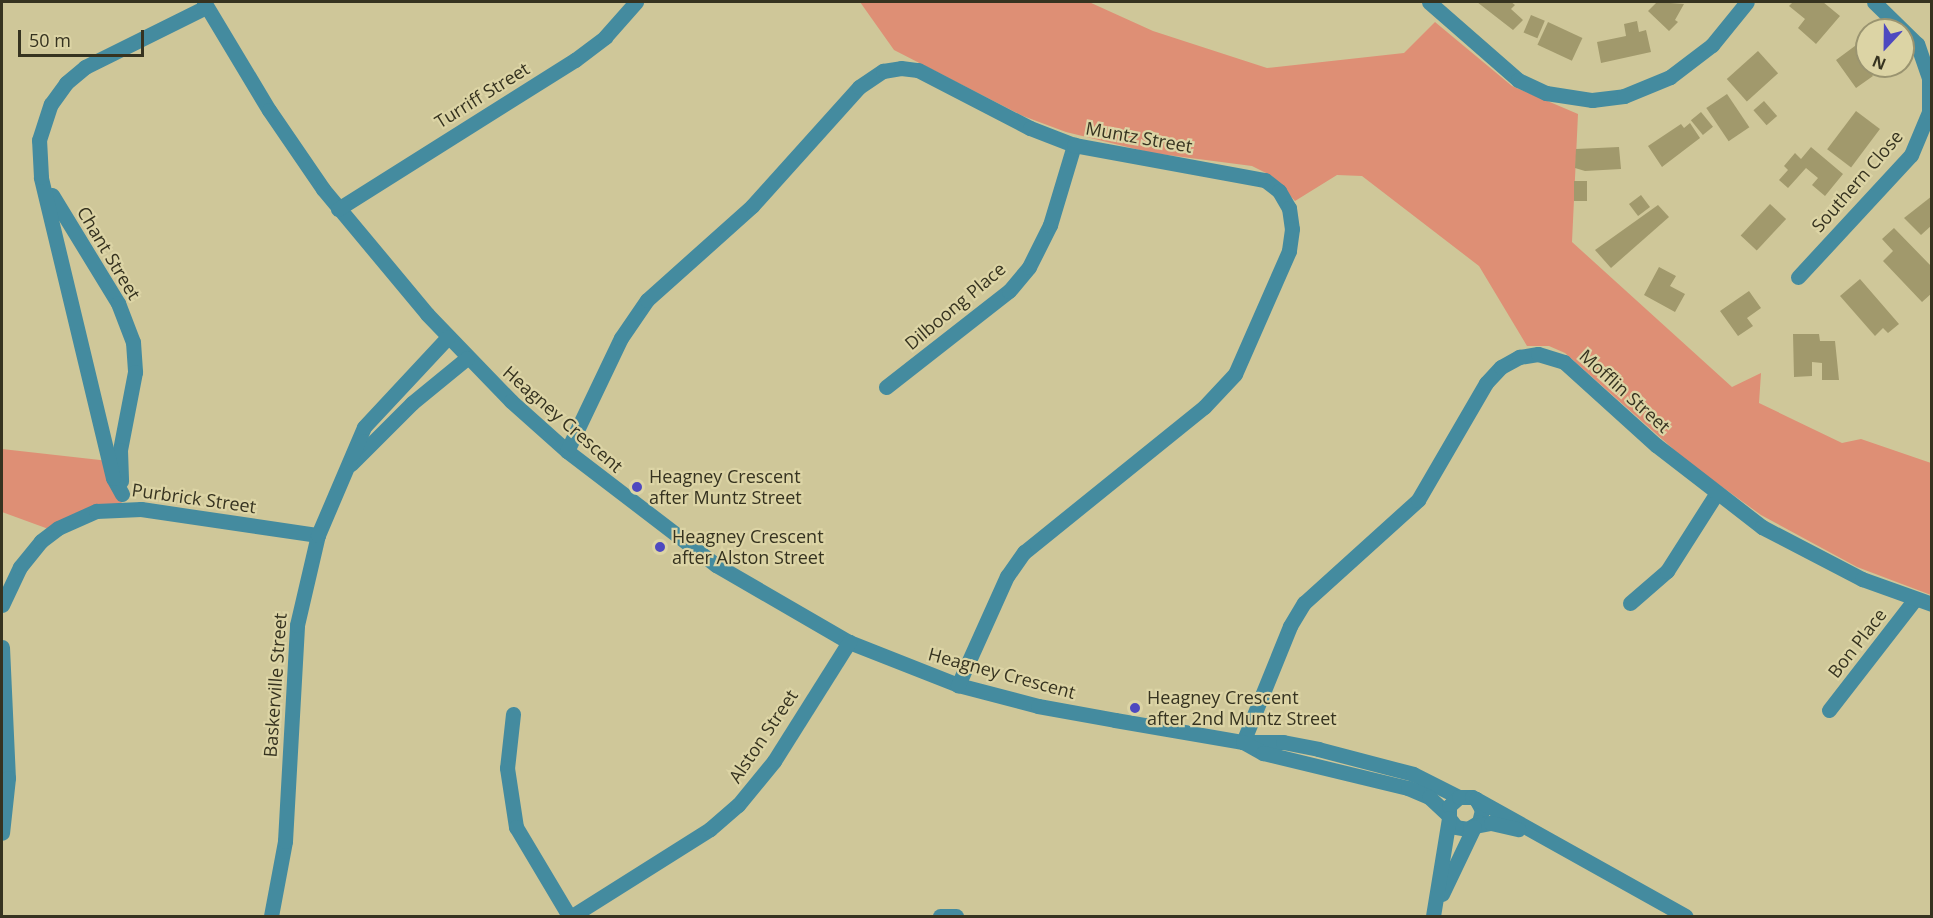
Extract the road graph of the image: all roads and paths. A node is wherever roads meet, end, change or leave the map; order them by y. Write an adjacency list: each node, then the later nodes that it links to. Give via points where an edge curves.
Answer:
1 (636, 2): 9 (street, Turriff Street, via 605,37 575,60)
2 (1429, 2): 3 (street, via 1518,80 1546,93 1592,100 1624,96 1670,77 1712,45)
3 (1747, 2)
4 (1874, 2): 6 (street, Southern Close, via 1910,34)
5 (205, 4): 8 (street, Chant Street, via 85,67 66,83 51,104 42,127 38,153); 9 (street, Heagney Crescent, via 269,110)
6 (1929, 66): 10 (street, Southern Close, via 1929,112 1911,154)
7 (1074, 145): 13 (street, Dilboong Place, via 1047,232 1029,267 1009,291); 14 (street, Muntz Street, via 1030,128 918,70 901,68 874,75 752,206 647,300 621,338); 25 (street, Muntz Street, via 1265,180 1279,191 1289,208 1289,251 1234,375 1204,407 1024,552 1007,576)
8 (42, 177): 17 (street, Chant Street, via 113,478); 17 (street, Chant Street, via 118,303 133,342 135,372 120,450)
9 (338, 208): 11 (street, Heagney Crescent)
10 (1798, 277)
11 (448, 337): 12 (street, Heagney Crescent); 15 (street, Baskerville Street, via 364,427 354,444)
12 (467, 358): 14 (street, Heagney Crescent); 15 (street, Baskerville Street, via 419,396)
13 (886, 387)
14 (567, 451): 23 (street, Heagney Crescent, via 716,565)
15 (351, 464): 18 (street, Baskerville Street)
16 (1716, 494): 19 (street, Mofflin Street, via 1811,555); 20 (street, via 1667,571); 28 (street, Mofflin Street, via 1564,362 1538,354 1519,357 1501,367 1486,383 1418,500 1304,603 1290,626)
17 (122, 501): 18 (street, Purbrick Street); 22 (street, Purbrick Street, via 77,518 41,541 20,567)
18 (318, 535): 37 (street, Baskerville Street, via 297,625 285,841)
19 (1915, 599): 21 (street, Mofflin Street); 26 (street, Bon Place)
20 (1630, 603)
21 (1932, 604)
22 (2, 605)
23 (849, 642): 25 (street, Heagney Crescent); 38 (street, Alston Street, via 774,760 738,805 710,829)
24 (2, 647): 34 (street, via 8,778)
25 (958, 685): 28 (street, Heagney Crescent, via 1038,706)
26 (1829, 710)
27 (513, 714): 38 (street, via 507,768 516,827)
28 (1243, 742): 29 (street, Heagney Crescent, via 1283,742 1316,757)
29 (1410, 781): 30 (street, Heagney Crescent); 32 (street, Heagney Crescent)
30 (1458, 796): 31 (street); 32 (street, via 1449,806)
31 (1476, 799): 33 (street, via 1482,810); 35 (street)
32 (1449, 816): 33 (street, via 1462,829); 36 (street)
33 (1474, 827): 35 (street, via 1491,823); 36 (street)
34 (2, 833)
35 (1539, 834): 41 (street)
36 (1434, 913)
37 (271, 916)
38 (570, 916)
39 (940, 916): 40 (street)
40 (956, 916)
41 (1685, 916)

